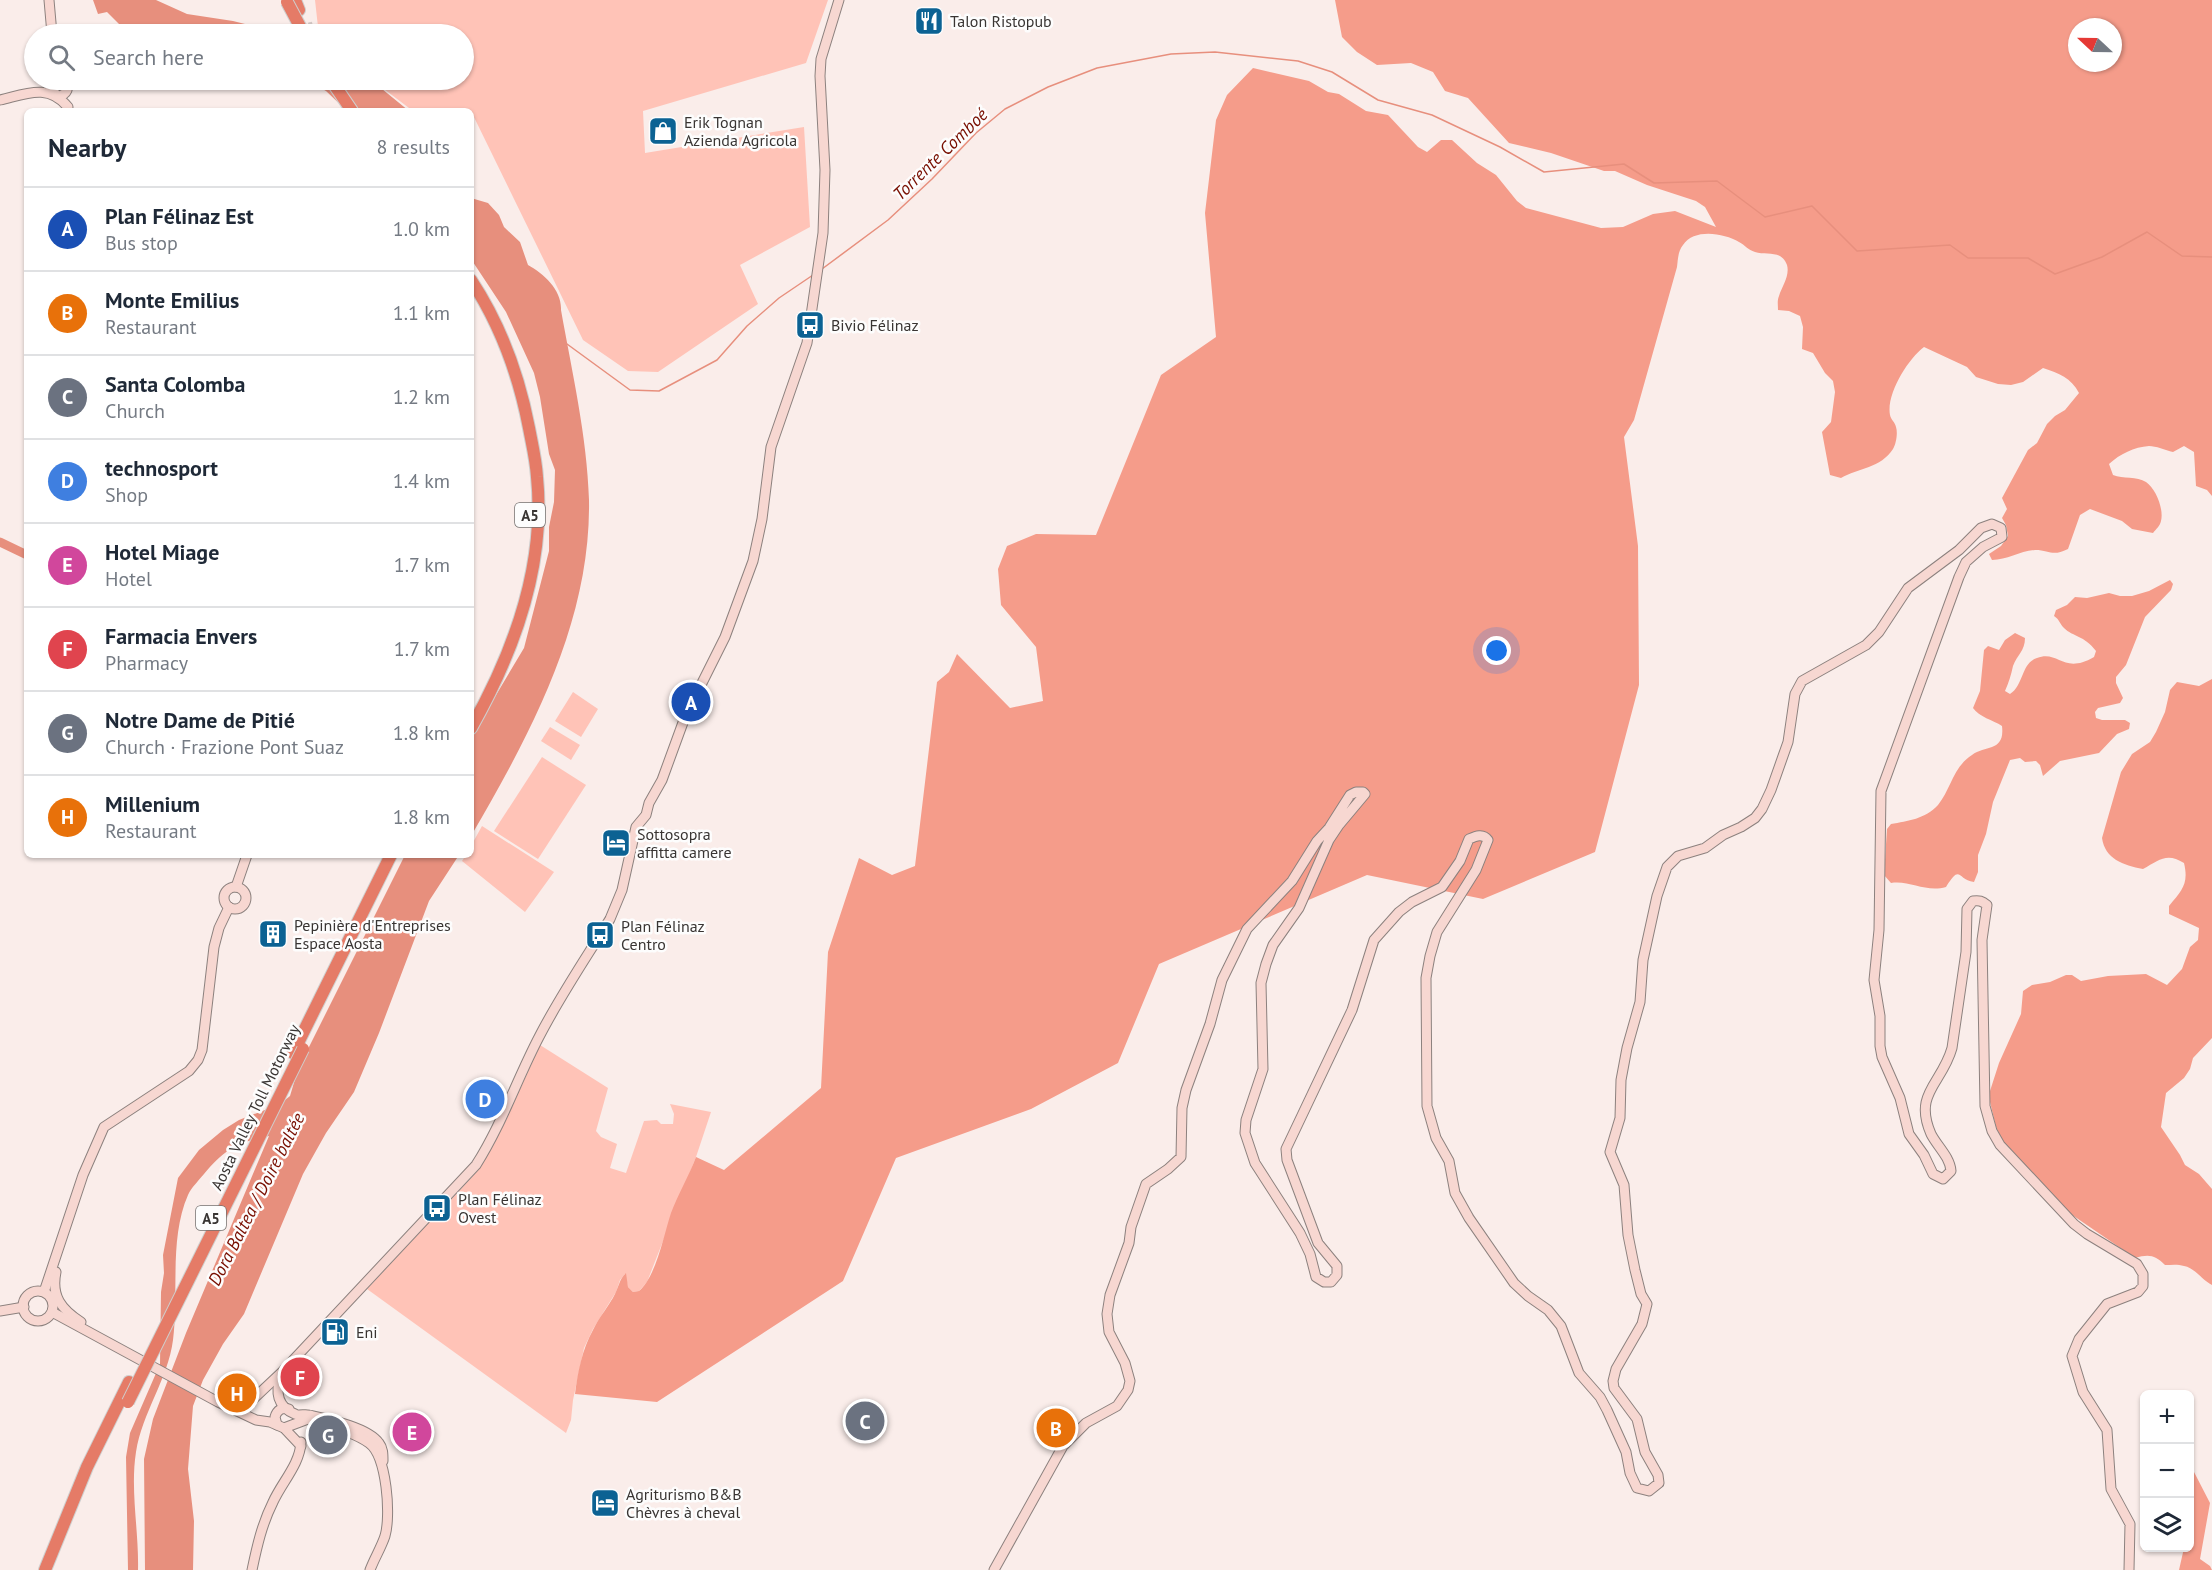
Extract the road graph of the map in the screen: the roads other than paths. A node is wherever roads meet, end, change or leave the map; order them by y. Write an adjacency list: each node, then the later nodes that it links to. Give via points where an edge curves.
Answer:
1 (49, 0): 4 (street)
2 (838, 0): 36 (street, via 821,59 823,233 807,343 771,447 753,561 725,637 685,717 646,815 636,827 622,890 610,919 554,1009 476,1165)
3 (292, 3): 5 (highway, bridge); 6 (highway)
4 (51, 24)
5 (300, 24)
6 (306, 24)
7 (38, 90): 12 (street)
8 (53, 90): 14 (street)
9 (67, 90): 13 (street)
10 (338, 90): 18 (highway)
11 (347, 90): 19 (highway)
12 (35, 92): 14 (street); 15 (street)
13 (66, 93): 14 (street); 17 (street)
14 (54, 94): 16 (street)
15 (0, 100)
16 (67, 108)
17 (68, 108)
18 (350, 108)
19 (359, 108)
20 (474, 285): 23 (highway, A5, via 504,343 525,406 537,476 538,524 531,580 520,621 502,669)
21 (474, 300): 22 (highway, A5, via 503,363 520,419 529,476 530,533 513,619)
22 (474, 707)
23 (474, 722)
24 (246, 858): 27 (street)
25 (390, 858): 29 (highway, Aosta Valley Toll Motorway / A5)
26 (398, 858): 29 (highway, Aosta Valley Toll Motorway / A5)
27 (236, 887): 28 (street, via 225,894); 28 (street, via 245,893 244,904 237,909)
28 (229, 907): 30 (street, via 214,947 198,1060 166,1088 104,1127 83,1175)
29 (298, 1051): 43 (highway, Aosta Valley Toll Motorway / A5, via 87,1467); 44 (highway, Aosta Valley Toll Motorway / A5, bridge, via 96,1464)
30 (59, 1249): 31 (street); 35 (street, via 54,1281 57,1300)
31 (44, 1292): 32 (street, via 31,1293); 34 (street, via 52,1299)
32 (24, 1307): 33 (street); 34 (street, via 34,1320 44,1320)
33 (0, 1311)
34 (52, 1312): 35 (street)
35 (96, 1335): 38 (street)
36 (282, 1372): 37 (street); 41 (street, via 276,1391)
37 (274, 1380): 39 (street, via 249,1403); 40 (street, via 272,1397)
38 (207, 1395): 39 (street); 41 (street, via 256,1420)
39 (231, 1406): 40 (street, via 256,1416)
40 (277, 1413): 41 (street, via 282,1409); 41 (street, via 275,1420)
41 (288, 1421): 45 (street, via 301,1446 297,1461 266,1517); 46 (street, via 308,1419 373,1447 383,1469 387,1513 385,1534)
42 (995, 1568): 47 (street, via 1063,1446 1086,1423 1118,1406 1128,1390 1130,1381 1109,1332 1107,1314 1146,1184 1181,1156 1186,1090 1222,980 1247,929 1292,882 1317,841 1356,792 1365,794 1329,840 1299,908 1269,954 1261,982 1263,1069 1246,1120 1250,1153 1300,1233 1316,1277 1331,1282 1337,1275 1337,1266 1318,1243 1286,1149 1348,1020 1374,940 1412,902 1442,887 1460,861 1469,838 1486,838 1476,870 1437,932 1430,956 1426,978 1429,1117 1448,1156 1455,1193 1469,1218 1514,1283 1562,1326 1579,1373 1607,1410 1637,1488 1649,1491 1656,1487 1658,1475 1647,1457 1637,1419 1613,1381 1642,1324 1647,1304 1641,1294 1628,1235 1624,1185 1610,1152 1620,1118 1621,1080 1640,1002 1643,960 1666,867 1678,856 1705,848 1755,818 1767,800 1781,763 1795,694 1802,681 1866,645 1908,588 1959,550 1981,528 1992,524 2001,528 2002,537 1966,562 1881,791 1879,930 1874,980 1880,1046 1910,1134 1933,1174 1943,1179 1951,1170 1950,1163 1929,1128 1925,1102 1952,1048 1966,952 1967,909 1973,901 1983,902 1987,905 1982,940 1985,1106 1992,1131 2005,1152 2074,1224 2137,1264 2144,1274 2138,1292 2107,1304 2079,1339 2072,1356 2084,1392 2107,1430 2111,1489 2130,1524)
43 (45, 1570)
44 (52, 1570)
45 (252, 1570)
46 (370, 1570)
47 (2129, 1570)

